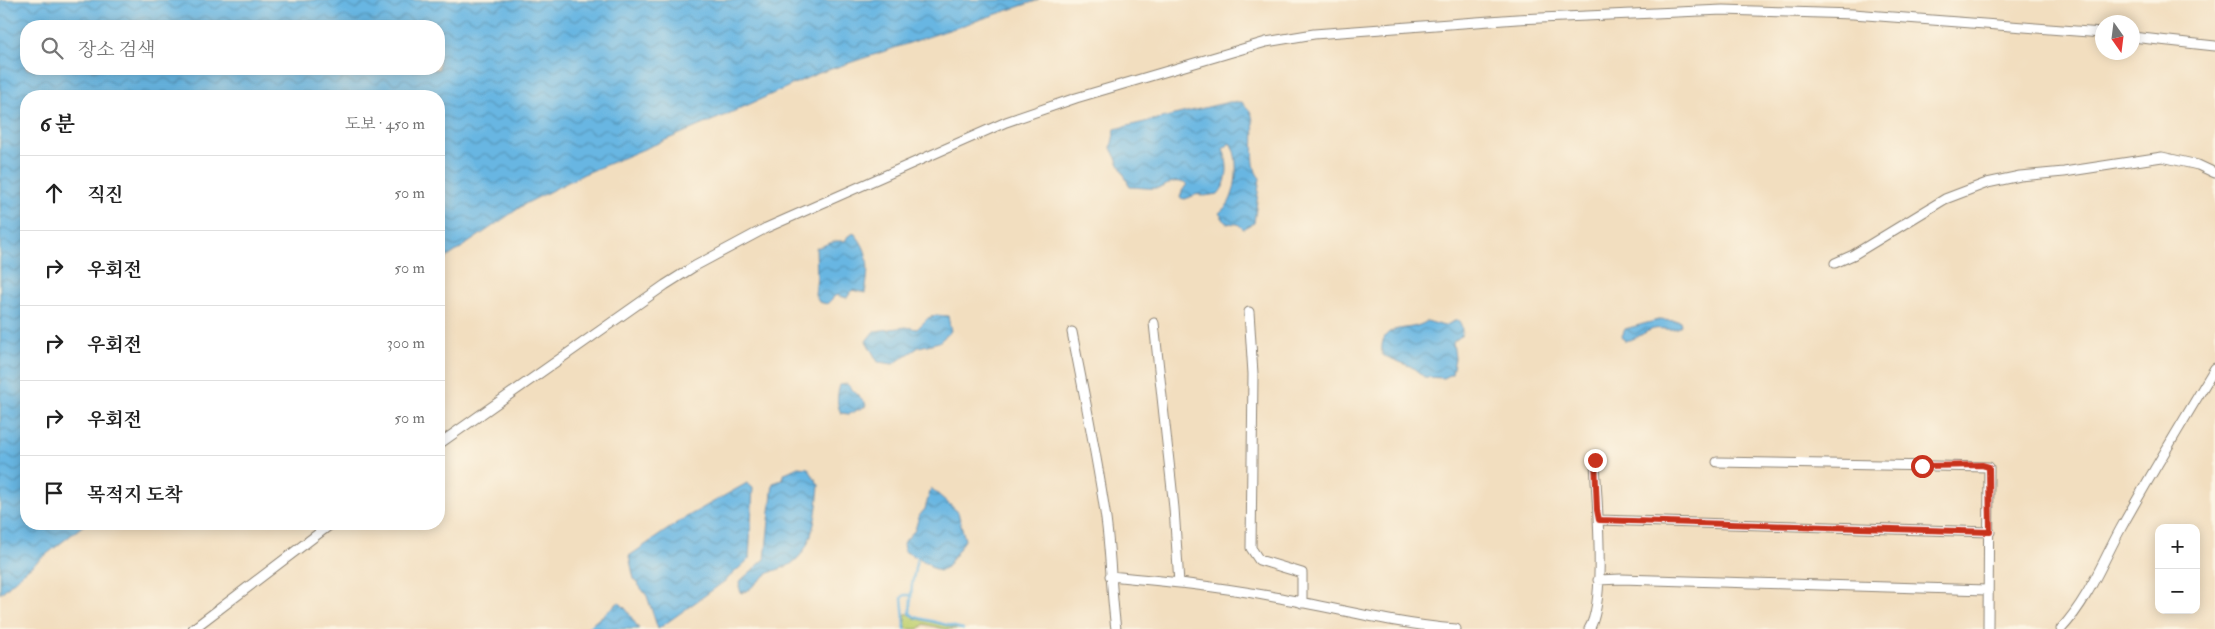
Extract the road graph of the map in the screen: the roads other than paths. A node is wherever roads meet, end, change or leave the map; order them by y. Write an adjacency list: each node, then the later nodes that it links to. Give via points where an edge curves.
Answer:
1 (2095, 33): 10 (street, via 1853,14 1723,10 1517,19 1314,34 1266,42 1006,122 766,228 665,285)
2 (2140, 38): 3 (street)
3 (2215, 46)
4 (2215, 173): 5 (street, via 2162,157 1987,183 1945,199)
5 (1835, 263)
6 (1249, 312): 20 (street, via 1254,374 1251,548 1259,560 1302,573)
7 (1154, 323): 18 (street)
8 (1072, 332): 16 (street, via 1097,458)
9 (2215, 368): 26 (street, via 2159,460 2090,591)
10 (445, 440)
11 (1595, 460): 13 (street)
12 (1717, 462): 15 (street, via 1989,467)
13 (1599, 520): 15 (street); 17 (street)
14 (323, 530): 21 (street)
15 (1990, 532): 19 (street)
16 (1110, 576): 18 (street); 22 (street)
17 (1598, 580): 19 (street); 24 (street, via 1594,616)
18 (1179, 583): 20 (street)
19 (1987, 590): 25 (street)
20 (1302, 603): 23 (street, via 1416,626)
21 (193, 629)
22 (1116, 629)
23 (1456, 629)
24 (1589, 629)
25 (1988, 629)
26 (2061, 629)

